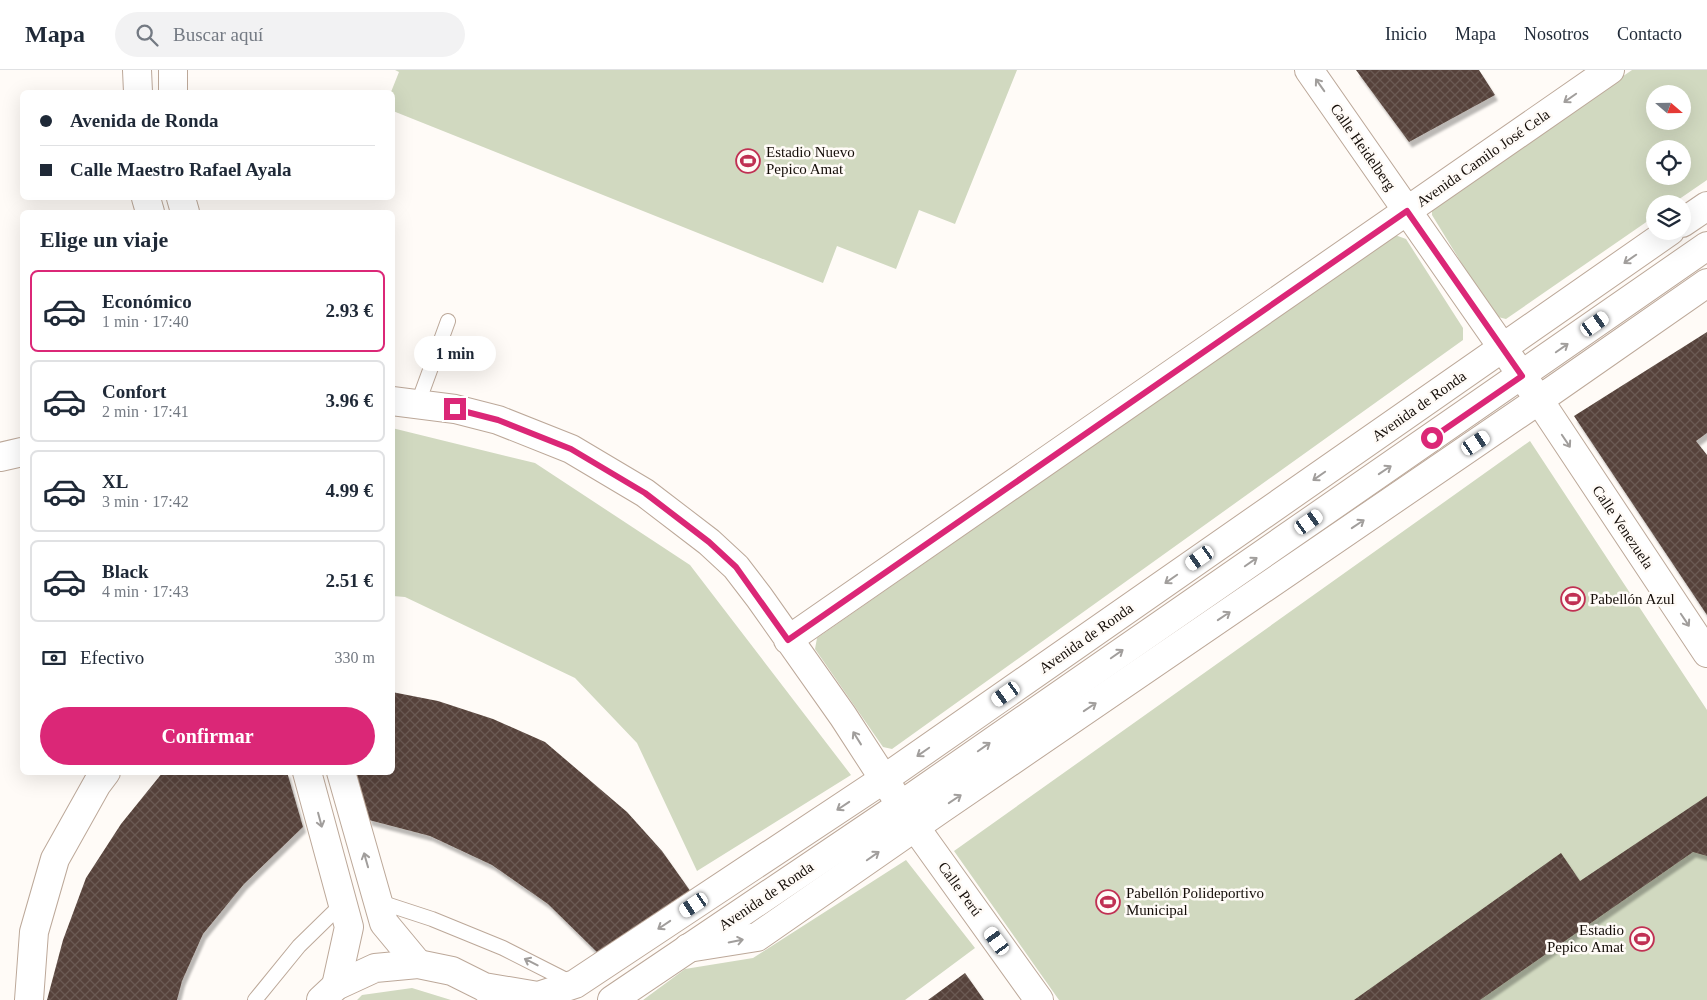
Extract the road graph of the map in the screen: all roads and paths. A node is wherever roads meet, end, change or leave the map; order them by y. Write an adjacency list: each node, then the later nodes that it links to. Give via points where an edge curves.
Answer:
1 (137, 70): 5 (street)
2 (173, 70): 6 (street)
3 (1310, 70): 8 (street, Calle Heidelberg, one-way to 3)
4 (1610, 70): 8 (street, Avenida Camilo José Cela, one-way to 8)
5 (138, 90)
6 (173, 90)
7 (1707, 206): 9 (street)
8 (1407, 211): 14 (street, Calle Heidelberg); 20 (street, Avenida Camilo José Cela)
9 (1691, 216)
10 (1657, 240): 14 (street, Avenida de Ronda, one-way to 14)
11 (1707, 246): 15 (street, Avenida de Ronda, one-way to 11)
12 (1707, 283): 16 (street, Avenida de Ronda)
13 (448, 321): 17 (lane)
14 (1503, 348): 15 (street, Calle Heidelberg); 25 (street, Avenida de Ronda, one-way to 25)
15 (1522, 376): 16 (street, Calle Venezuela); 26 (street, Avenida de Ronda, one-way to 15, via 1082,678)
16 (1539, 400): 21 (street, Calle Venezuela, one-way to 21); 26 (street, Avenida de Ronda, one-way to 16)
17 (405, 402): 20 (street, Calle Perú, via 472,413 541,436 571,449 645,493 736,567)
18 (20, 452): 19 (street)
19 (0, 457)
20 (788, 640): 25 (street, Calle Perú, one-way to 20)
21 (1707, 653)
22 (104, 775): 33 (street, via 55,860 34,932)
23 (308, 775): 28 (street, one-way to 28)
24 (342, 775): 27 (street, one-way to 24)
25 (884, 779): 26 (street, Calle Perú); 30 (street, Avenida de Ronda, one-way to 30)
26 (908, 816): 35 (street, Avenida de Ronda, one-way to 26, via 688,948); 36 (street, Calle Perú)
27 (377, 901): 29 (street, via 384,923); 30 (lane, one-way to 27, via 485,941)
28 (342, 904): 31 (street, via 349,927); 34 (lane, via 299,946)
29 (418, 964): 31 (street, Avenida de Ronda, via 375,968); 32 (street, Avenida de Ronda, via 452,971)
30 (575, 984): 32 (street, Avenida de Ronda, via 538,996)
31 (329, 993)
32 (492, 994)
33 (29, 1000)
34 (256, 1000)
35 (612, 1000)
36 (1039, 1000)

